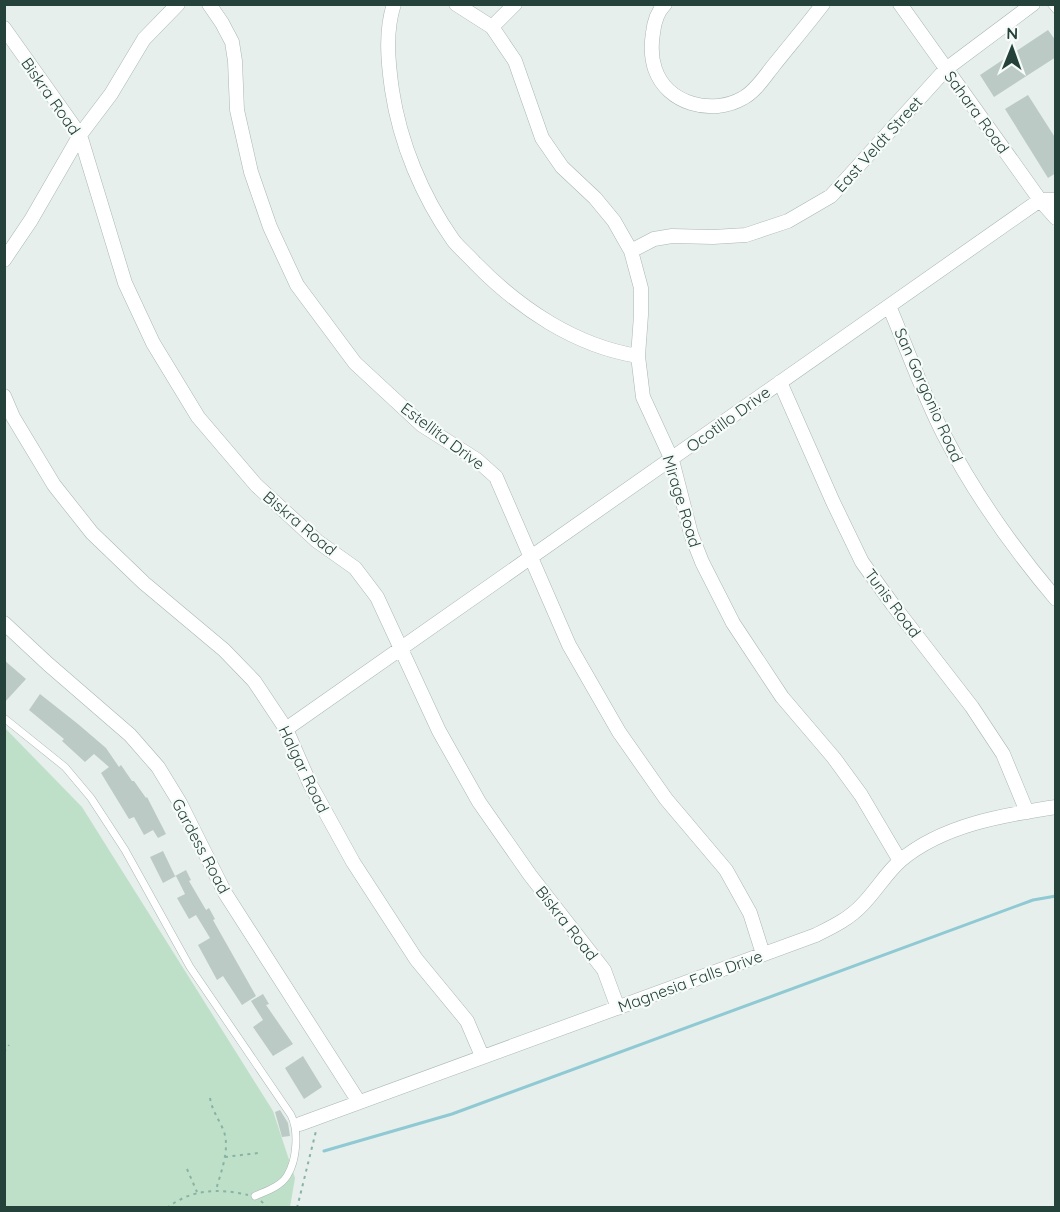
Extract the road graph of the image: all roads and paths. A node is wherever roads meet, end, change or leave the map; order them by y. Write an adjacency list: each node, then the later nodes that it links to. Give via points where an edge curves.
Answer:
1 (178, 4): 15 (street, via 144,39 111,94)
2 (209, 4): 26 (street, Estellita Drive, via 232,42 237,110 251,172 270,228 297,285 355,363 422,425 496,477)
3 (394, 4): 22 (street, via 388,66 397,121 422,189 454,241 500,288 560,330 614,352)
4 (456, 4): 12 (street, Mirage Road)
5 (515, 4): 12 (street)
6 (665, 4): 7 (street, via 654,25 651,48 655,70 669,90 687,102 706,107 744,98)
7 (823, 4)
8 (900, 4): 14 (street, Sahara Road)
9 (1034, 4): 14 (street, East Veldt Street)
10 (1052, 4): 11 (lane)
11 (1056, 10)
12 (492, 27): 19 (street, Mirage Road, via 515,61 542,138 562,167 614,220)
13 (4, 28): 15 (street, Biskra Road)
14 (946, 69): 16 (street, Sahara Road); 19 (street, East Veldt Street, via 831,196 788,221 746,236 672,236)
15 (80, 135): 20 (street); 29 (street, Biskra Road, via 125,283 153,343 198,417 256,485 317,541 355,568 376,597)
16 (1040, 200): 17 (street); 18 (street, Sahara Road); 21 (street, Ocotillo Drive)
17 (1056, 200)
18 (1056, 218)
19 (631, 251): 22 (street, Mirage Road, via 641,288)
20 (4, 260)
21 (890, 306): 23 (street, Ocotillo Drive); 27 (street, San Gorgonio Road, via 942,431 976,493)
22 (638, 356): 25 (street, Mirage Road, via 643,397)
23 (780, 382): 25 (street, Ocotillo Drive); 33 (street, Tunis Road, via 862,562 972,707 1003,754)
24 (4, 396): 31 (street, Halgar Road, via 54,485 92,533 224,650 254,681)
25 (672, 460): 26 (street, Ocotillo Drive); 34 (street, Mirage Road, via 698,553 733,622 782,697 861,795)
26 (531, 558): 29 (street, Ocotillo Drive); 35 (street, Estellita Drive, via 569,645 619,732 666,799 726,870 750,913)
27 (1056, 600)
28 (4, 623): 41 (street, Gardess Road, via 130,735 158,767 225,892)
29 (401, 650): 31 (street, Ocotillo Drive); 36 (street, Biskra Road, via 439,732 479,802 604,970)
30 (4, 718): 49 (lane, via 65,767 91,798 125,850 190,967 294,1120 296,1137 287,1176 274,1188)
31 (286, 729): 39 (street, Halgar Road, via 310,784 353,862 416,959 467,1021)
32 (1056, 807): 33 (street, Magnesia Falls Drive)
33 (1027, 812): 34 (street, Magnesia Falls Drive, via 945,834)
34 (900, 861): 35 (street, Magnesia Falls Drive, via 844,921)
35 (763, 954): 36 (street, Magnesia Falls Drive)
36 (618, 1008): 39 (street, Magnesia Falls Drive)
37 (9, 1045): 38 (path)
38 (4, 1052)
39 (482, 1056): 41 (street, Magnesia Falls Drive)
40 (210, 1098): 45 (path, via 224,1134)
41 (359, 1102): 42 (street, Magnesia Falls Drive)
42 (319, 1117): 43 (street, Magnesia Falls Drive); 52 (path)
43 (300, 1124)
44 (258, 1153): 45 (path)
45 (224, 1157): 47 (path)
46 (188, 1169): 48 (path)
47 (216, 1190): 48 (path); 49 (path)
48 (197, 1193): 50 (path)
49 (255, 1196): 51 (path)
50 (166, 1208)
51 (267, 1208)
52 (297, 1208)

